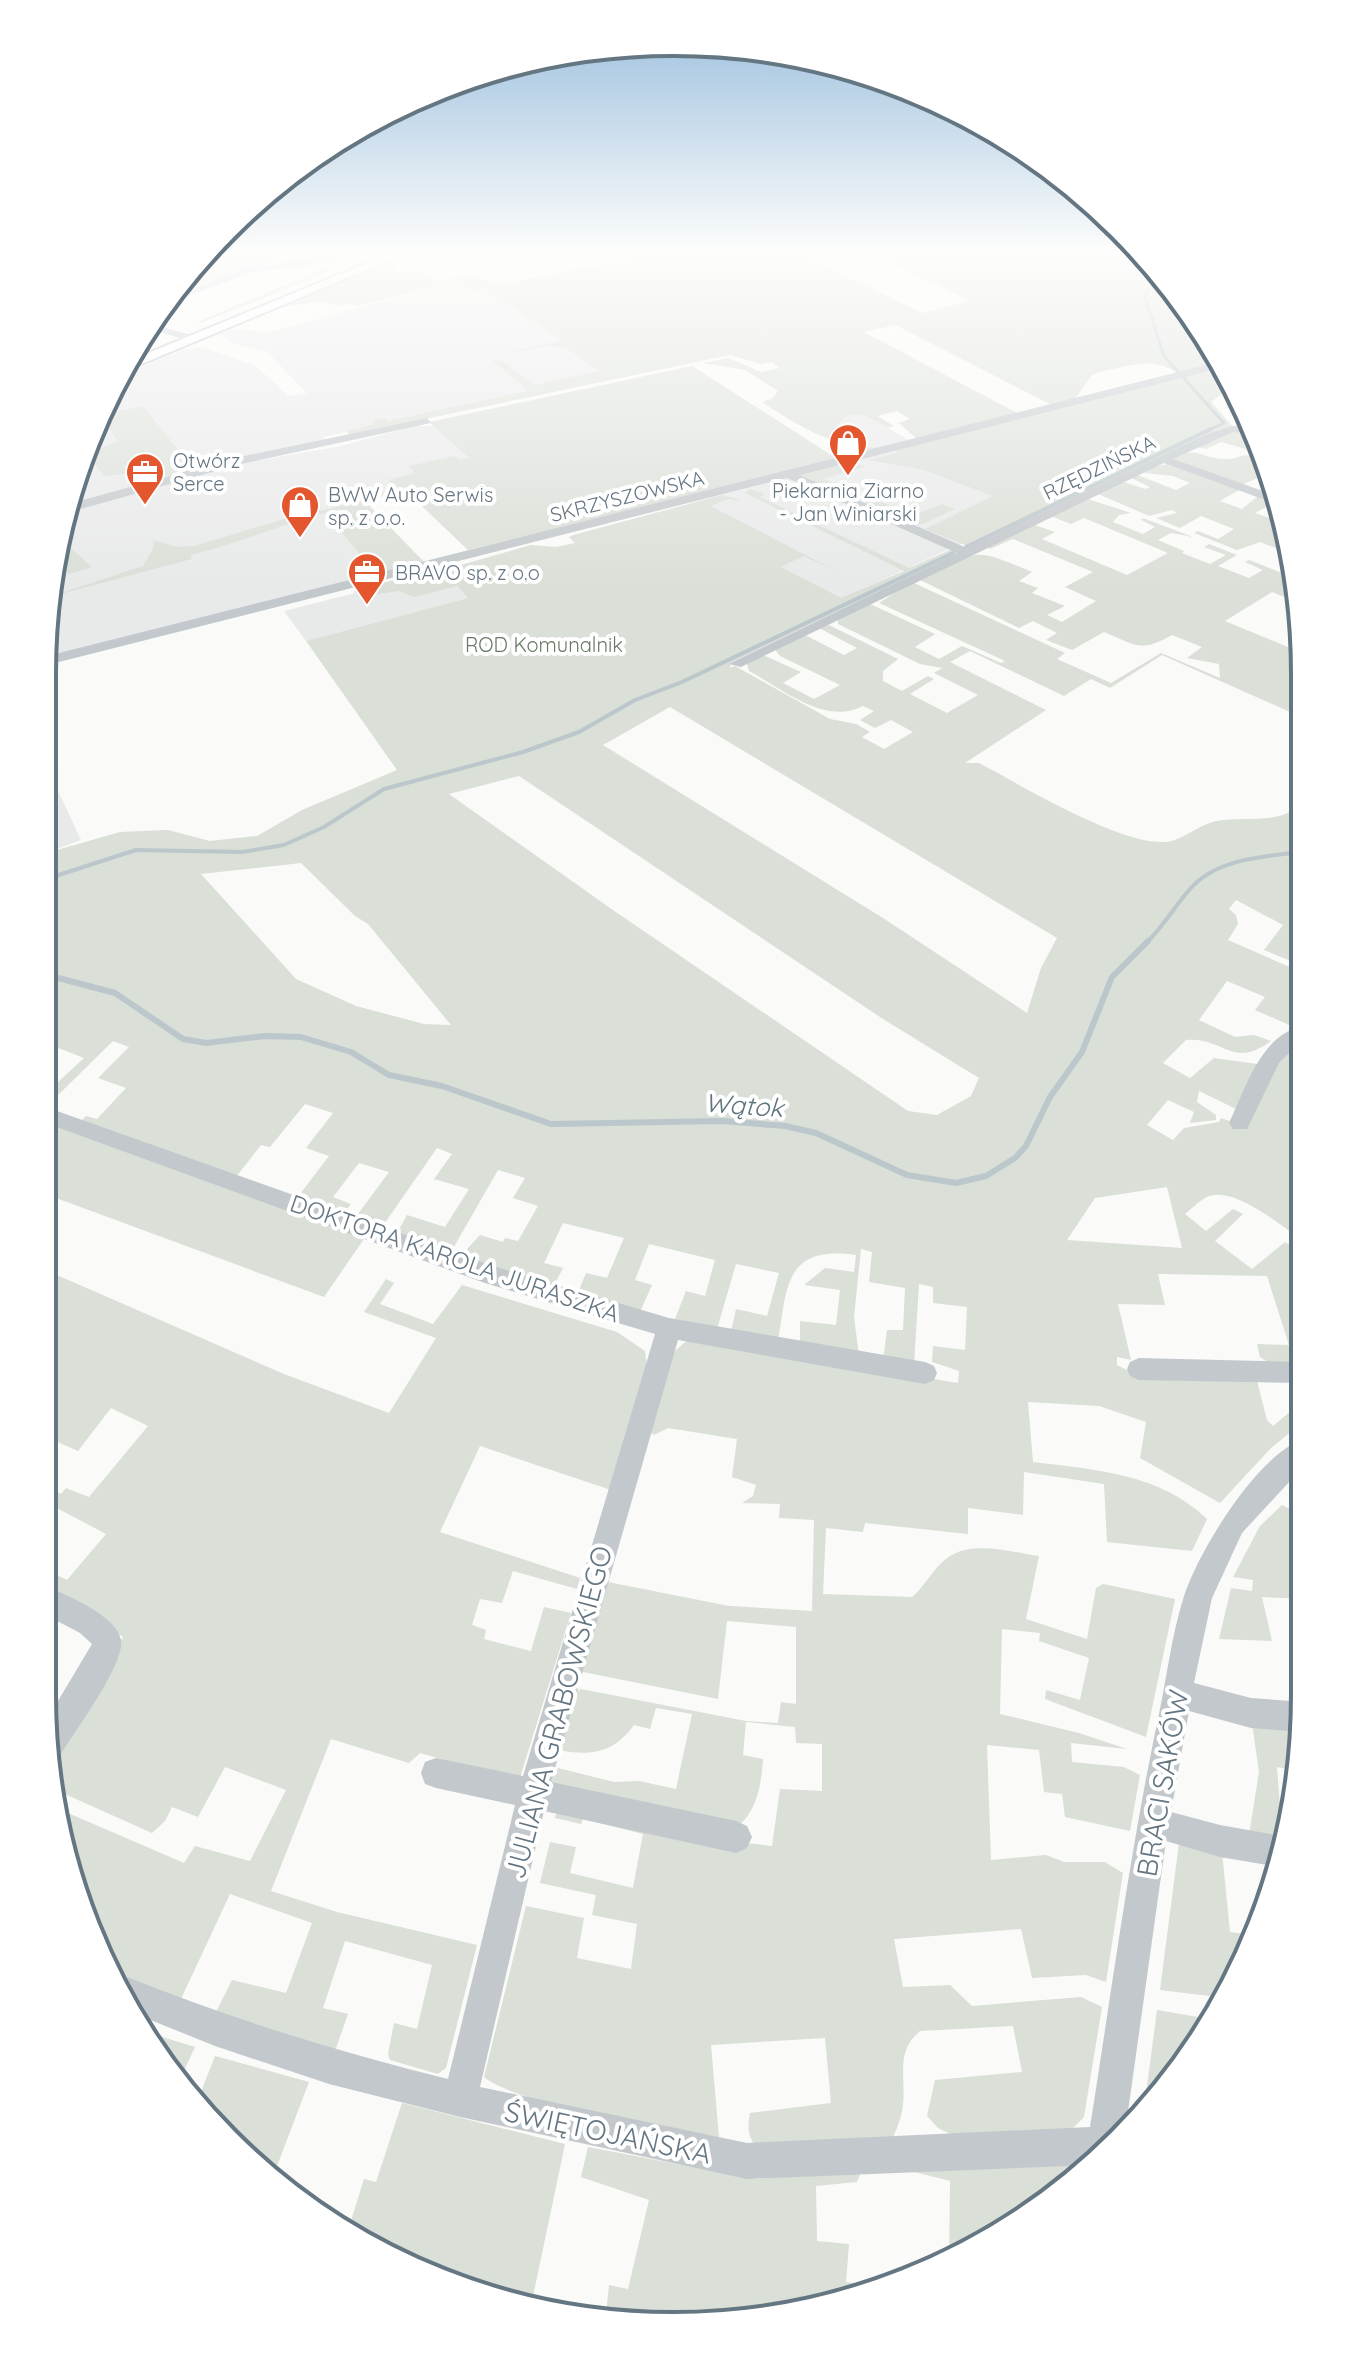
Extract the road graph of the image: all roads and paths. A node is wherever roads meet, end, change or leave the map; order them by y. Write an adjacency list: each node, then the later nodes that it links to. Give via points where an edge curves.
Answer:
1 (1210, 368): 5 (street, SKRZYSZOWSKA)
2 (427, 421): 7 (street, via 239,461)
3 (1241, 429): 4 (street, RZĘDZIŃSKA, via 1211,436)
4 (1163, 459): 6 (street); 8 (street, RZĘDZIŃSKA)
5 (791, 475): 8 (street); 9 (street, SKRZYSZOWSKA)
6 (1264, 496)
7 (80, 505)
8 (968, 553): 10 (street, RZĘDZIŃSKA)
9 (56, 659)
10 (736, 664)
11 (1291, 1037): 13 (street, via 1272,1051)
12 (56, 1119): 14 (street, DOKTORA KAROLA JURASZKA, via 493,1276)
13 (1240, 1123)
14 (669, 1328): 16 (street, DOKTORA KAROLA JURASZKA); 24 (street, JULIANA GRABOWSKIEGO)
15 (1139, 1369): 17 (street)
16 (925, 1373)
17 (1291, 1373)
18 (1291, 1461): 20 (street, BRACI SAKÓW, via 1265,1485 1220,1544 1198,1596)
19 (56, 1605): 22 (street, via 107,1639 106,1652)
20 (1176, 1693): 21 (street, via 1251,1713); 25 (street, BRACI SAKÓW)
21 (1290, 1716)
22 (57, 1732)
23 (436, 1773): 24 (street)
24 (532, 1796): 26 (street); 29 (street, JULIANA GRABOWSKIEGO)
25 (1153, 1822): 27 (street); 30 (street, BRACI SAKÓW)
26 (736, 1837)
27 (1271, 1850)
28 (136, 1998): 29 (street, ŚWIĘTOJAŃSKA, via 329,2067)
29 (460, 2100): 31 (street, ŚWIĘTOJAŃSKA, via 747,2161)
30 (1109, 2132)
31 (1093, 2148)

